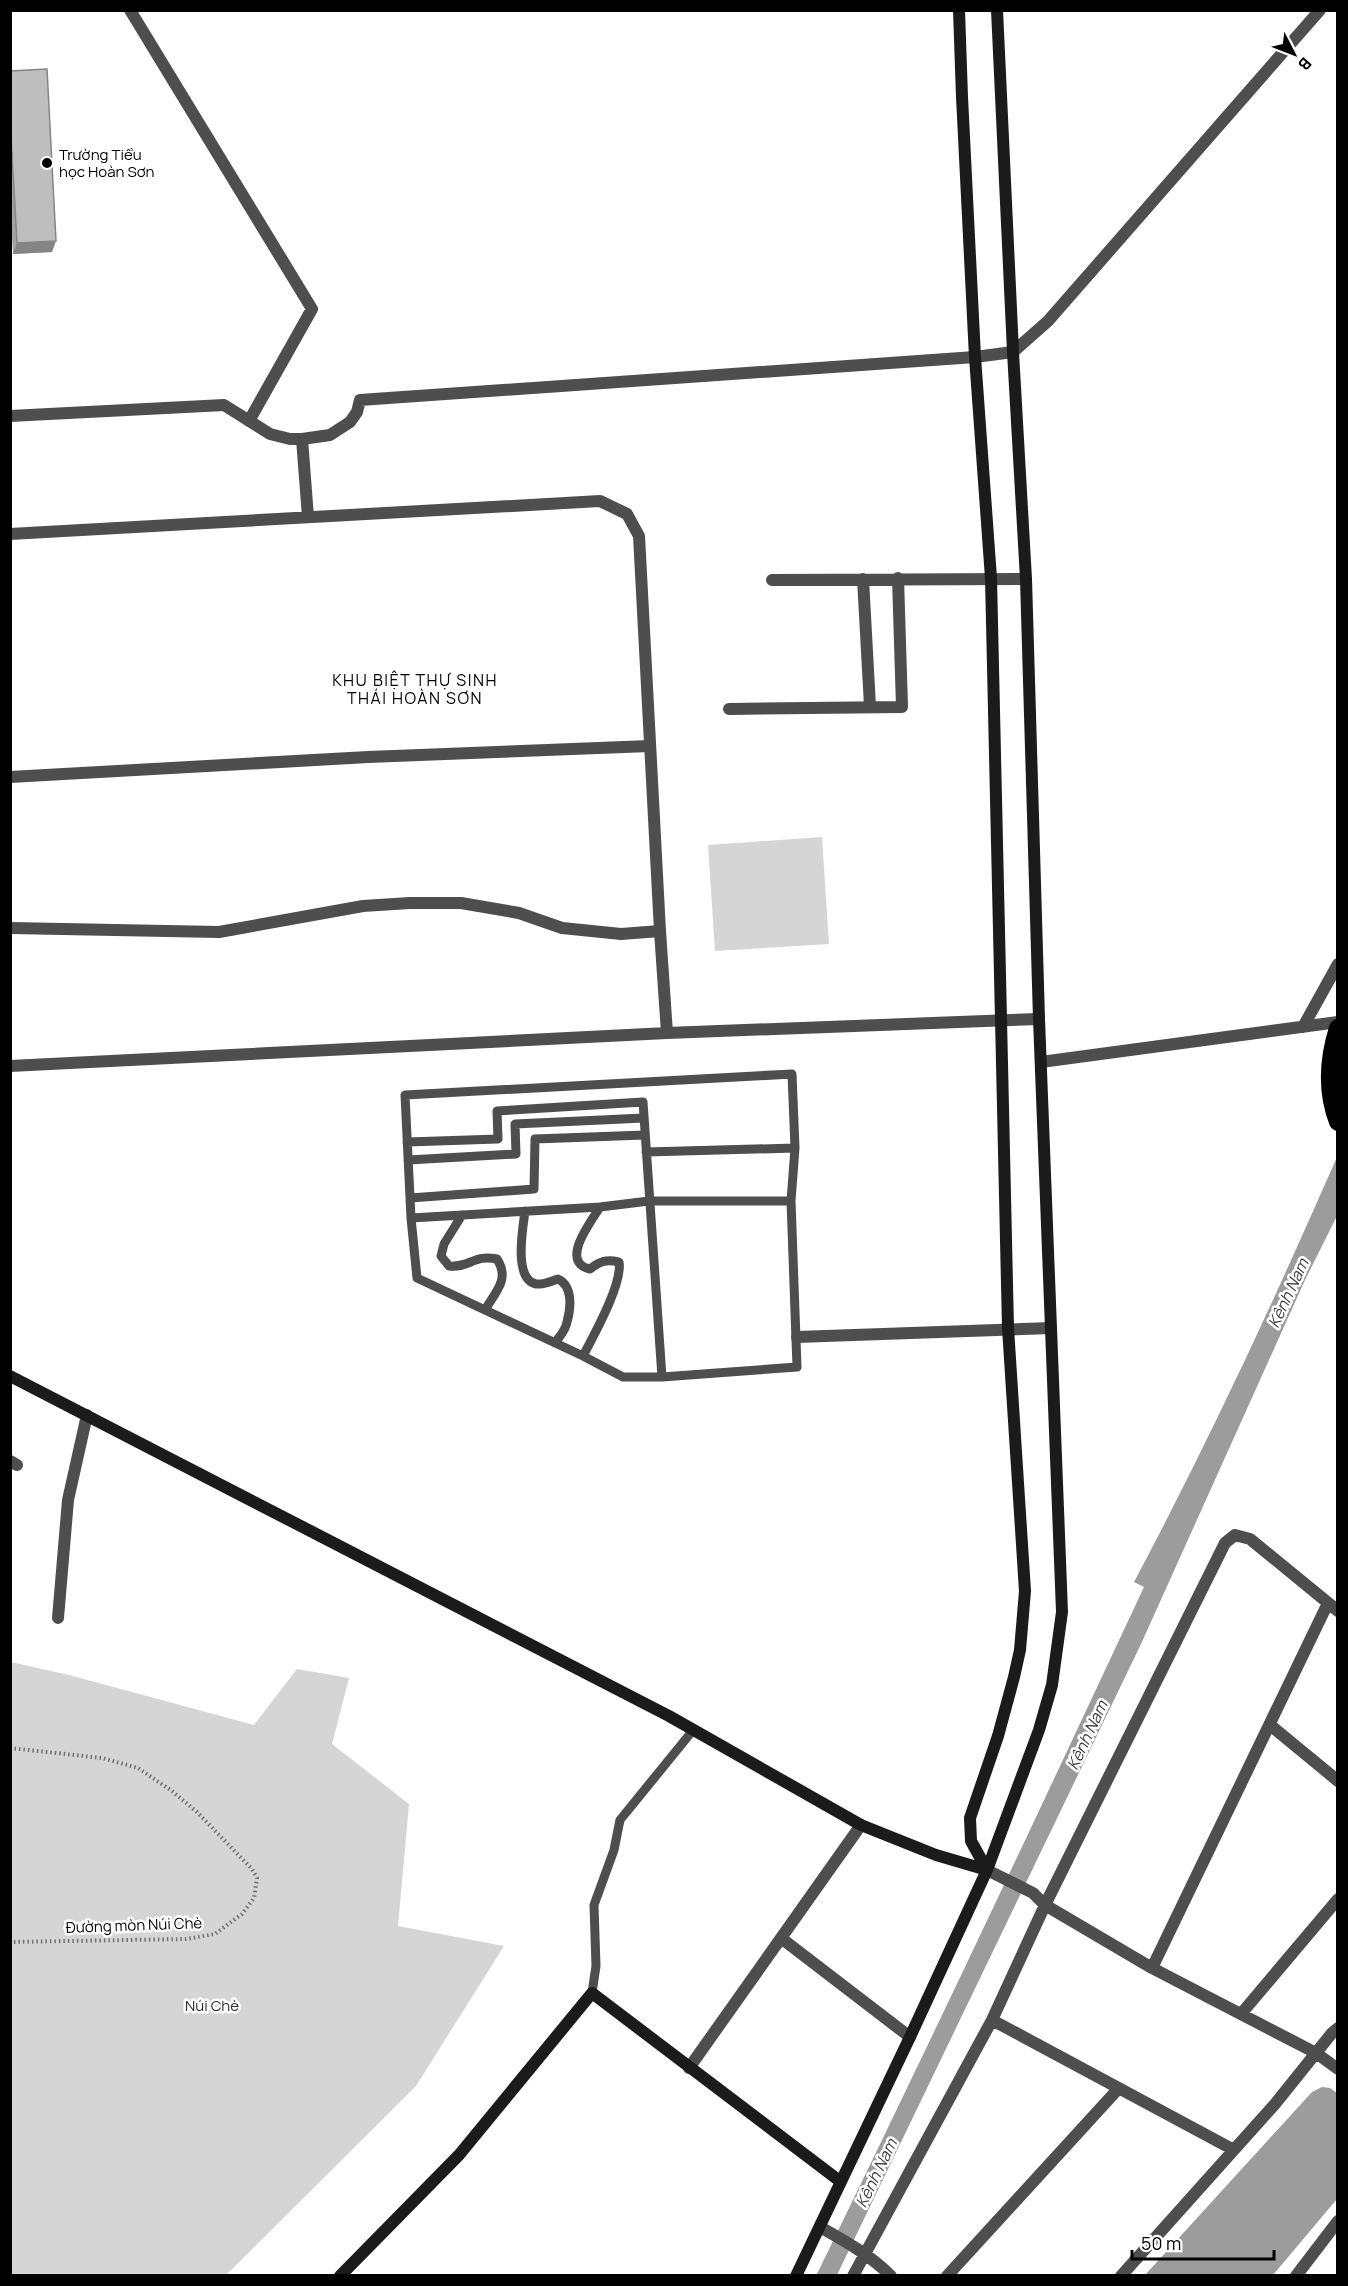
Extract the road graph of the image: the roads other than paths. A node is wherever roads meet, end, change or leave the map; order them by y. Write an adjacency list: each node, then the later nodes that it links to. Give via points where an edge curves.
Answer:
1 (130, 10): 8 (street, via 312,309)
2 (959, 10): 6 (main road)
3 (997, 10): 5 (main road)
4 (1320, 10): 5 (street, via 1048,321)
5 (1013, 352): 6 (street); 15 (main road)
6 (975, 357): 9 (street, via 360,400 350,422 330,435); 13 (main road)
7 (10, 416): 8 (street, via 224,405)
8 (249, 421): 9 (street, via 270,434)
9 (302, 439): 10 (street)
10 (308, 516): 11 (street); 19 (street, via 600,501 627,514 639,536)
11 (10, 534)
12 (898, 578): 13 (street); 14 (street); 17 (street, via 902,707)
13 (991, 578): 15 (street); 25 (main road)
14 (863, 579): 16 (street); 17 (street)
15 (1026, 579): 24 (main road)
16 (772, 580)
17 (870, 706): 18 (street)
18 (729, 709)
19 (650, 746): 20 (street); 22 (street)
20 (10, 777)
21 (10, 928): 22 (street, via 219,932 363,906 461,903 519,913 562,928 621,934)
22 (660, 931): 29 (street)
23 (1338, 964): 27 (street)
24 (1039, 1019): 25 (street); 30 (main road)
25 (1000, 1022): 29 (street); 47 (main road)
26 (1338, 1022): 27 (street)
27 (1303, 1027): 30 (street)
28 (1338, 1028): 33 (highway, via 1329,1073)
29 (667, 1033): 31 (street)
30 (1041, 1062): 48 (main road)
31 (10, 1066)
32 (644, 1118): 34 (lane); 35 (lane, via 643,1102 497,1111 498,1138); 38 (lane, via 515,1124 516,1154)
33 (1338, 1122)
34 (645, 1135): 37 (lane); 39 (lane, via 535,1140 534,1189)
35 (407, 1142): 36 (lane, via 405,1095 792,1074); 38 (lane)
36 (795, 1148): 37 (lane); 41 (lane)
37 (646, 1152): 40 (lane)
38 (408, 1160): 39 (lane)
39 (410, 1198): 45 (lane)
40 (649, 1201): 41 (lane); 42 (lane); 53 (lane)
41 (791, 1201): 49 (lane)
42 (600, 1207): 43 (lane); 51 (lane, via 575,1256 582,1267 590,1269 609,1260 619,1262 621,1271)
43 (525, 1211): 44 (lane); 50 (lane, via 521,1245 524,1275 537,1284 558,1279 568,1290 567,1325)
44 (462, 1215): 45 (lane); 46 (lane, via 441,1256 450,1266 459,1267 484,1256 496,1259 503,1268 503,1279)
45 (411, 1218): 46 (lane, via 417,1278)
46 (486, 1310): 50 (lane)
47 (1008, 1328): 48 (street); 49 (street); 61 (main road, via 1025,1591 1014,1677 970,1818 971,1841)
48 (1051, 1328): 61 (main road, via 1062,1612 1058,1646 1040,1730)
49 (797, 1337): 53 (lane, via 797,1367)
50 (555, 1343): 51 (lane)
51 (583, 1356): 53 (lane, via 623,1377)
52 (10, 1376): 54 (main road)
53 (662, 1377)
54 (87, 1415): 56 (street, via 68,1500); 58 (main road)
55 (1333, 1607): 57 (street); 63 (street, via 1250,1539 1234,1535 1225,1544)
56 (58, 1618)
57 (1270, 1725): 59 (street); 65 (street)
58 (694, 1729): 60 (main road); 66 (lane, via 620,1820 614,1850 594,1905 596,1966)
59 (1338, 1781)
60 (861, 1825): 61 (main road, via 936,1855); 64 (street)
61 (987, 1870): 63 (street, via 1033,1893); 70 (main road)
62 (1338, 1899): 67 (street)
63 (1046, 1905): 65 (street); 68 (street)
64 (782, 1938): 70 (street); 72 (street)
65 (1152, 1968): 67 (street)
66 (592, 1993): 72 (main road); 80 (main road, via 459,2155)
67 (1241, 2014): 71 (street)
68 (992, 2020): 74 (street); 79 (street)
69 (1338, 2028): 71 (street)
70 (910, 2037): 76 (main road)
71 (1316, 2053): 73 (street); 75 (street)
72 (689, 2068): 76 (main road)
73 (1338, 2069)
74 (1119, 2088): 75 (street); 84 (street)
75 (1234, 2150): 85 (street)
76 (841, 2182): 78 (main road)
77 (1338, 2221): 86 (street)
78 (820, 2227): 79 (street); 81 (main road)
79 (860, 2251): 82 (street); 83 (street)
80 (340, 2276)
81 (796, 2276)
82 (853, 2276)
83 (891, 2276)
84 (947, 2276)
85 (1121, 2276)
86 (1296, 2276)

